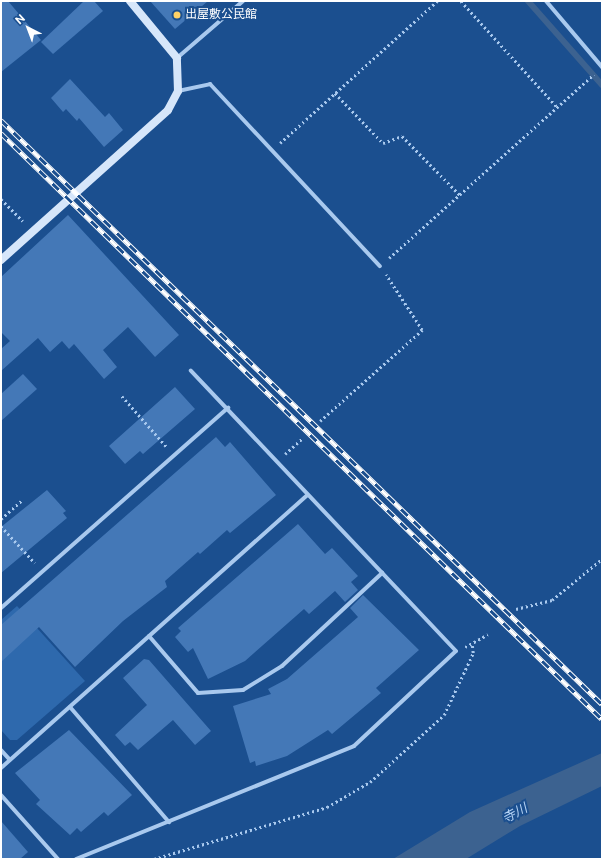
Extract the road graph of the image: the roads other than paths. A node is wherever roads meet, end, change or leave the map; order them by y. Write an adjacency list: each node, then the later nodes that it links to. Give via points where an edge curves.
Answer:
1 (130, 1): 4 (street)
2 (242, 1): 4 (street)
3 (546, 1): 5 (street)
4 (177, 58): 6 (street)
5 (602, 67)
6 (178, 92): 7 (street, via 168,110); 8 (street, via 210,84)
7 (1, 260)
8 (380, 266)
9 (191, 371): 10 (street)
10 (228, 408): 11 (street); 13 (street)
11 (307, 495): 12 (street); 14 (street)
12 (382, 573): 14 (street, via 282,666 243,690 198,693); 20 (street, via 456,651 354,746)
13 (1, 608)
14 (149, 636): 15 (street)
15 (70, 707): 17 (street); 20 (street)
16 (1, 750): 17 (street)
17 (10, 760): 18 (street)
18 (1, 768)
19 (1, 794): 21 (street)
20 (169, 822): 22 (street)
21 (58, 859)
22 (76, 859)

